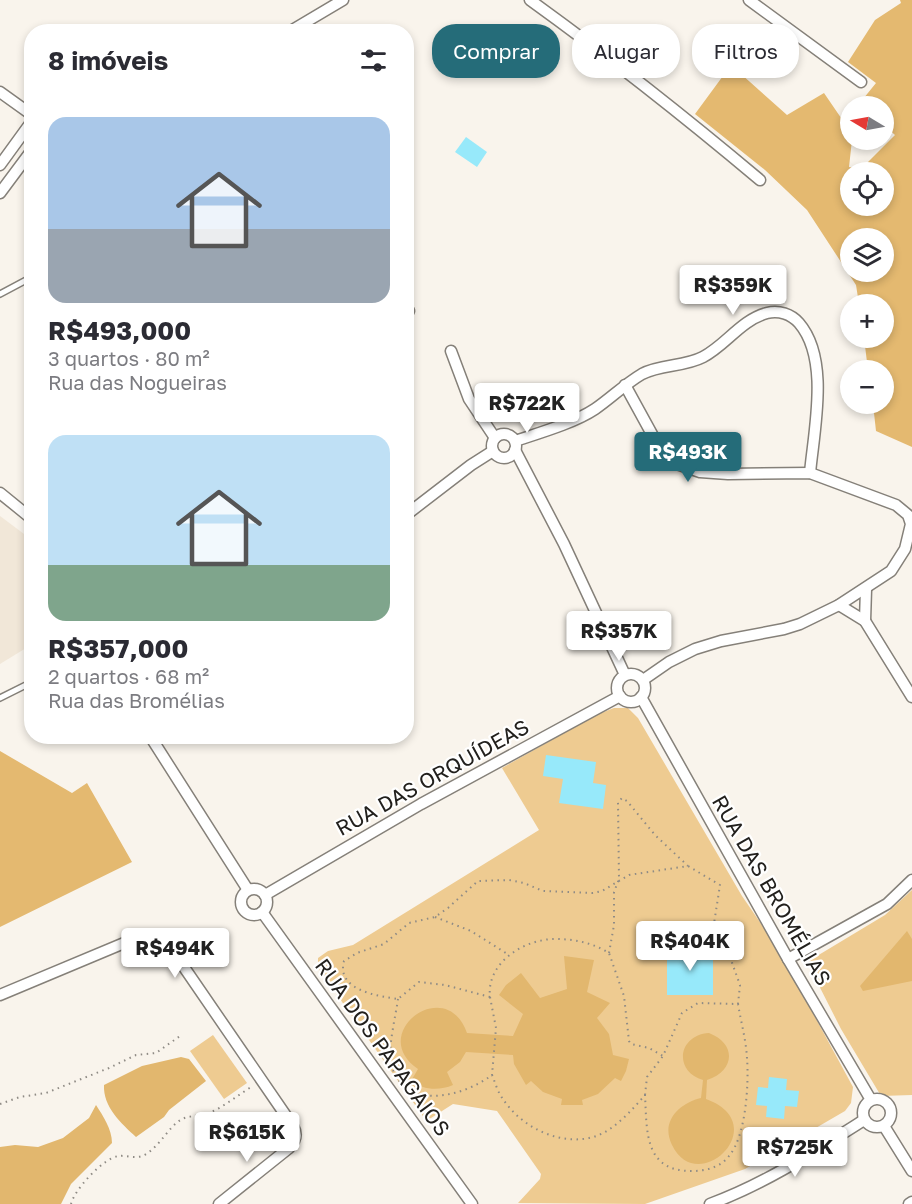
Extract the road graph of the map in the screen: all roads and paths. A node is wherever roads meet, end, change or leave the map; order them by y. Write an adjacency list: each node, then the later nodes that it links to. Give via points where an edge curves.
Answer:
1 (343, 0): 4 (street)
2 (530, 0): 13 (street, via 685,116)
3 (749, 0): 5 (street)
4 (302, 24)
5 (861, 82)
6 (0, 92): 7 (street)
7 (24, 109)
8 (24, 133): 9 (street)
9 (14, 147): 10 (street); 12 (street)
10 (24, 151)
11 (24, 162): 14 (street)
12 (0, 165)
13 (760, 180)
14 (0, 194)
15 (24, 281): 16 (lane)
16 (0, 294)
17 (451, 351): 19 (street, via 469,399)
18 (625, 385): 20 (street, via 589,413); 22 (street, via 659,447 677,464 700,472 728,474); 22 (street, via 646,373 704,357 762,315 774,312 792,316 810,338 816,363)
19 (495, 438): 20 (street, via 508,434); 21 (street)
20 (515, 445): 21 (street, via 509,457 500,457); 29 (street)
21 (493, 451): 24 (street)
22 (810, 473): 26 (street, via 892,502 908,515 910,532 901,557 891,571)
23 (0, 493): 25 (street)
24 (414, 509)
25 (24, 512)
26 (866, 589): 27 (street); 28 (street)
27 (839, 606): 28 (street); 30 (street, via 784,629 695,649)
28 (865, 621): 34 (street)
29 (626, 675): 30 (street, via 635,674); 32 (street, via 618,687)
30 (643, 680): 33 (street, via 645,689)
31 (24, 686): 35 (lane)
32 (620, 696): 33 (street, via 633,701); 41 (street, RUA DAS ORQUÍDEAS, via 421,804)
33 (641, 697): 46 (street, RUA DAS BROMÉLIAS)
34 (912, 697)
35 (0, 698)
36 (155, 744): 40 (street)
37 (688, 866): 38 (path); 38 (path, via 622,798 618,802); 50 (path, via 720,885 713,930 730,957 740,985)
38 (619, 879): 43 (path, via 593,893 543,891 509,880 478,881); 44 (path, via 614,892)
39 (912, 880): 46 (street, via 887,904)
40 (248, 890): 41 (street, via 257,889); 42 (street, via 242,897 244,911 253,915)
41 (265, 895): 42 (street)
42 (262, 912): 63 (street, RUA DOS PAPAGAIOS)
43 (435, 917): 45 (path, via 471,931); 49 (path, via 409,923 384,944 344,960 345,978 356,987 371,995)
44 (609, 953): 45 (path, via 588,943 554,939 530,944); 52 (path, via 624,996 629,1041)
45 (509, 955): 48 (path, via 492,975)
46 (788, 958): 56 (street, RUA DAS BROMÉLIAS)
47 (0, 995): 54 (street, via 129,941 153,941 177,957)
48 (490, 997): 49 (path, via 419,982); 53 (path, via 496,1028)
49 (398, 999): 53 (path, via 390,1063 408,1089 415,1094 455,1094)
50 (738, 1004): 52 (path, via 698,1003 682,1013); 55 (path, via 747,1059 746,1099 740,1135 730,1156 716,1167 698,1171 679,1171 659,1162 650,1145)
51 (180, 1036): 57 (path, via 156,1053 136,1055 46,1093 20,1096)
52 (663, 1056): 55 (path, via 647,1077)
53 (492, 1075): 55 (path, via 501,1096 526,1122 563,1139 600,1134 614,1126)
54 (261, 1080): 61 (path, via 208,1113 183,1119 144,1156 109,1159 76,1192); 62 (street, via 293,1126 295,1142)
55 (645, 1095)
56 (871, 1100): 58 (street, via 863,1109); 59 (street, via 888,1104 891,1116)
57 (0, 1104)
58 (864, 1120): 59 (street, via 873,1127); 64 (street, via 738,1194)
59 (884, 1126): 60 (street)
60 (912, 1171)
61 (71, 1204)
62 (219, 1204)
63 (472, 1204)
64 (710, 1204)

